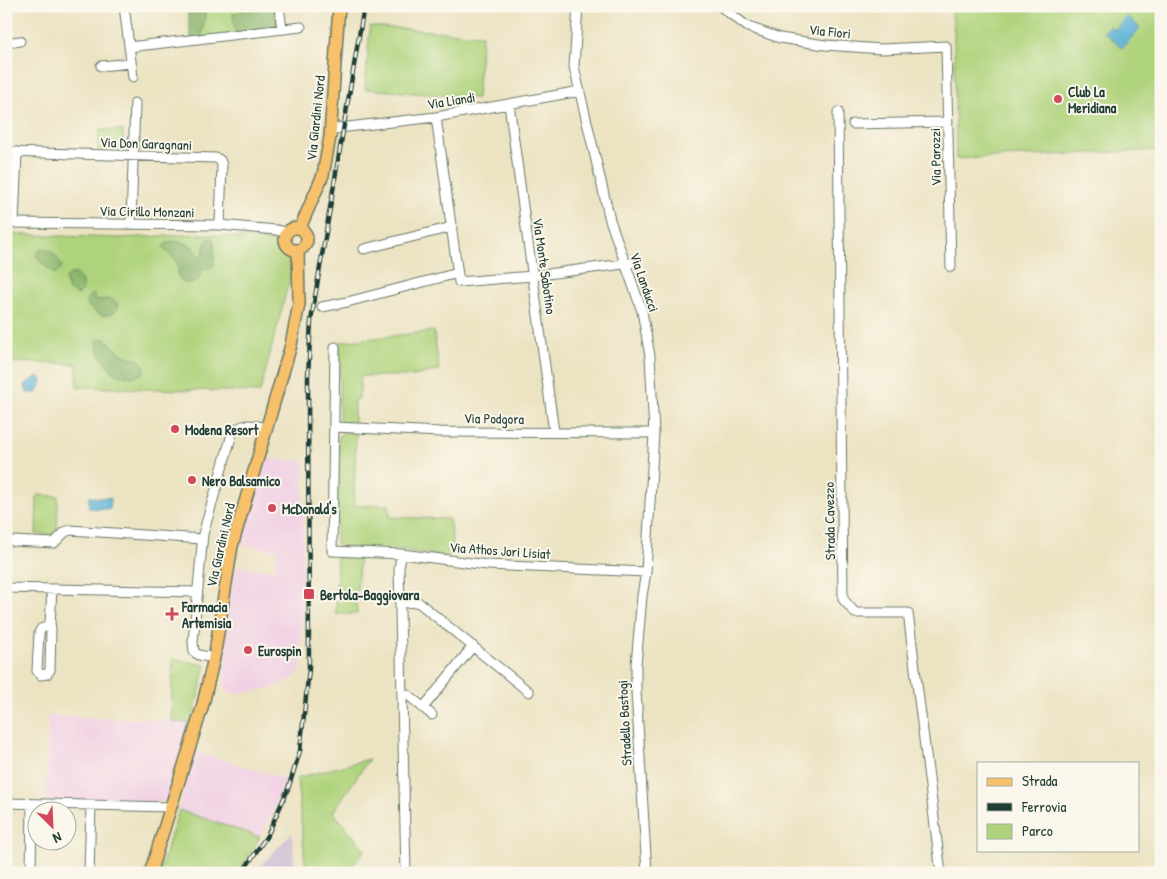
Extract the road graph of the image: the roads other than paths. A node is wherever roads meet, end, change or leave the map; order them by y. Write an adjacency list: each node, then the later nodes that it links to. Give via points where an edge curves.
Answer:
1 (124, 6): 11 (street)
2 (280, 6): 7 (street)
3 (339, 6): 22 (main road, Via Giardini Nord)
4 (578, 6): 15 (street, Via Landucci, via 574,67)
5 (720, 6): 10 (street, Via Fiori, via 748,27 780,38 825,46 882,49)
6 (301, 26): 7 (street)
7 (282, 29): 11 (street)
8 (20, 41): 9 (street)
9 (6, 43)
10 (946, 46): 20 (street, Via Parozzi)
11 (129, 47): 12 (street)
12 (131, 63): 13 (street); 14 (street)
13 (101, 66)
14 (132, 76)
15 (580, 91): 17 (street, Via Liandi); 34 (street, Via Landucci, via 610,220)
16 (136, 103): 25 (street)
17 (509, 104): 19 (street, Via Liandi); 36 (street, Via Monte Sabotino)
18 (838, 112): 70 (street, Strada Cavezzo, via 843,599 855,613 908,614)
19 (436, 117): 22 (street, Via Liandi, via 339,128); 29 (street)
20 (948, 122): 21 (street); 35 (street, Via Parozzi)
21 (853, 124)
22 (330, 137): 30 (main road, Via Giardini Nord, via 323,175)
23 (6, 152): 24 (street, Via Don Garagnani)
24 (17, 152): 25 (street, Via Don Garagnani); 26 (street)
25 (133, 156): 27 (street); 28 (street, Via Don Garagnani, via 220,160)
26 (10, 223): 27 (street, Via Cirillo Monzani)
27 (131, 224): 28 (street, Via Cirillo Monzani)
28 (220, 225): 31 (street, Via Cirillo Monzani)
29 (452, 227): 32 (street); 37 (street)
30 (300, 228): 31 (main road); 33 (main road, Via Giardini Nord, via 305,232 307,242)
31 (286, 232): 33 (main road, via 284,240 287,247)
32 (364, 249)
33 (298, 250): 41 (main road, Via Giardini Nord, via 299,304)
34 (628, 264): 36 (street); 43 (street, Via Landucci, via 650,356)
35 (951, 267)
36 (532, 276): 37 (street); 42 (street, Via Monte Sabotino)
37 (458, 278): 38 (street)
38 (322, 307)
39 (335, 347): 40 (street)
40 (334, 427): 42 (street, Via Podgora, via 442,432); 46 (street, Via Athos Jori Lisiat, via 332,551)
41 (267, 428): 44 (street, via 246,424 232,434); 54 (main road, Via Giardini Nord, via 232,546)
42 (554, 432): 43 (street, Via Podgora)
43 (654, 433): 47 (street, Via Landucci)
44 (202, 539): 45 (street, via 70,530 54,543); 50 (street)
45 (12, 541)
46 (402, 554): 47 (street, Via Athos Jori Lisiat, via 488,565); 51 (street, via 399,567)
47 (646, 572): 69 (street, Stradello Bastogi, via 636,665 636,704)
48 (6, 588): 49 (street)
49 (52, 589): 50 (street); 52 (street)
50 (197, 592): 54 (street, via 194,652)
51 (401, 603): 53 (street, via 418,602); 56 (street)
52 (50, 624): 52 (street, via 39,633 37,671 41,676 50,670)
53 (473, 646): 55 (street); 57 (street)
54 (214, 658): 63 (main road, Via Giardini Nord)
55 (529, 692)
56 (402, 696): 57 (street, via 408,695); 68 (street)
57 (423, 708): 58 (street)
58 (432, 715)
59 (6, 803): 60 (street)
60 (28, 804)
61 (78, 805): 62 (street)
62 (91, 805): 63 (street); 66 (street)
63 (170, 807): 67 (main road, Via Giardini Nord)
64 (31, 852): 65 (street)
65 (31, 873)
66 (89, 873)
67 (150, 873)
68 (406, 873)
69 (647, 873)
70 (941, 873)

